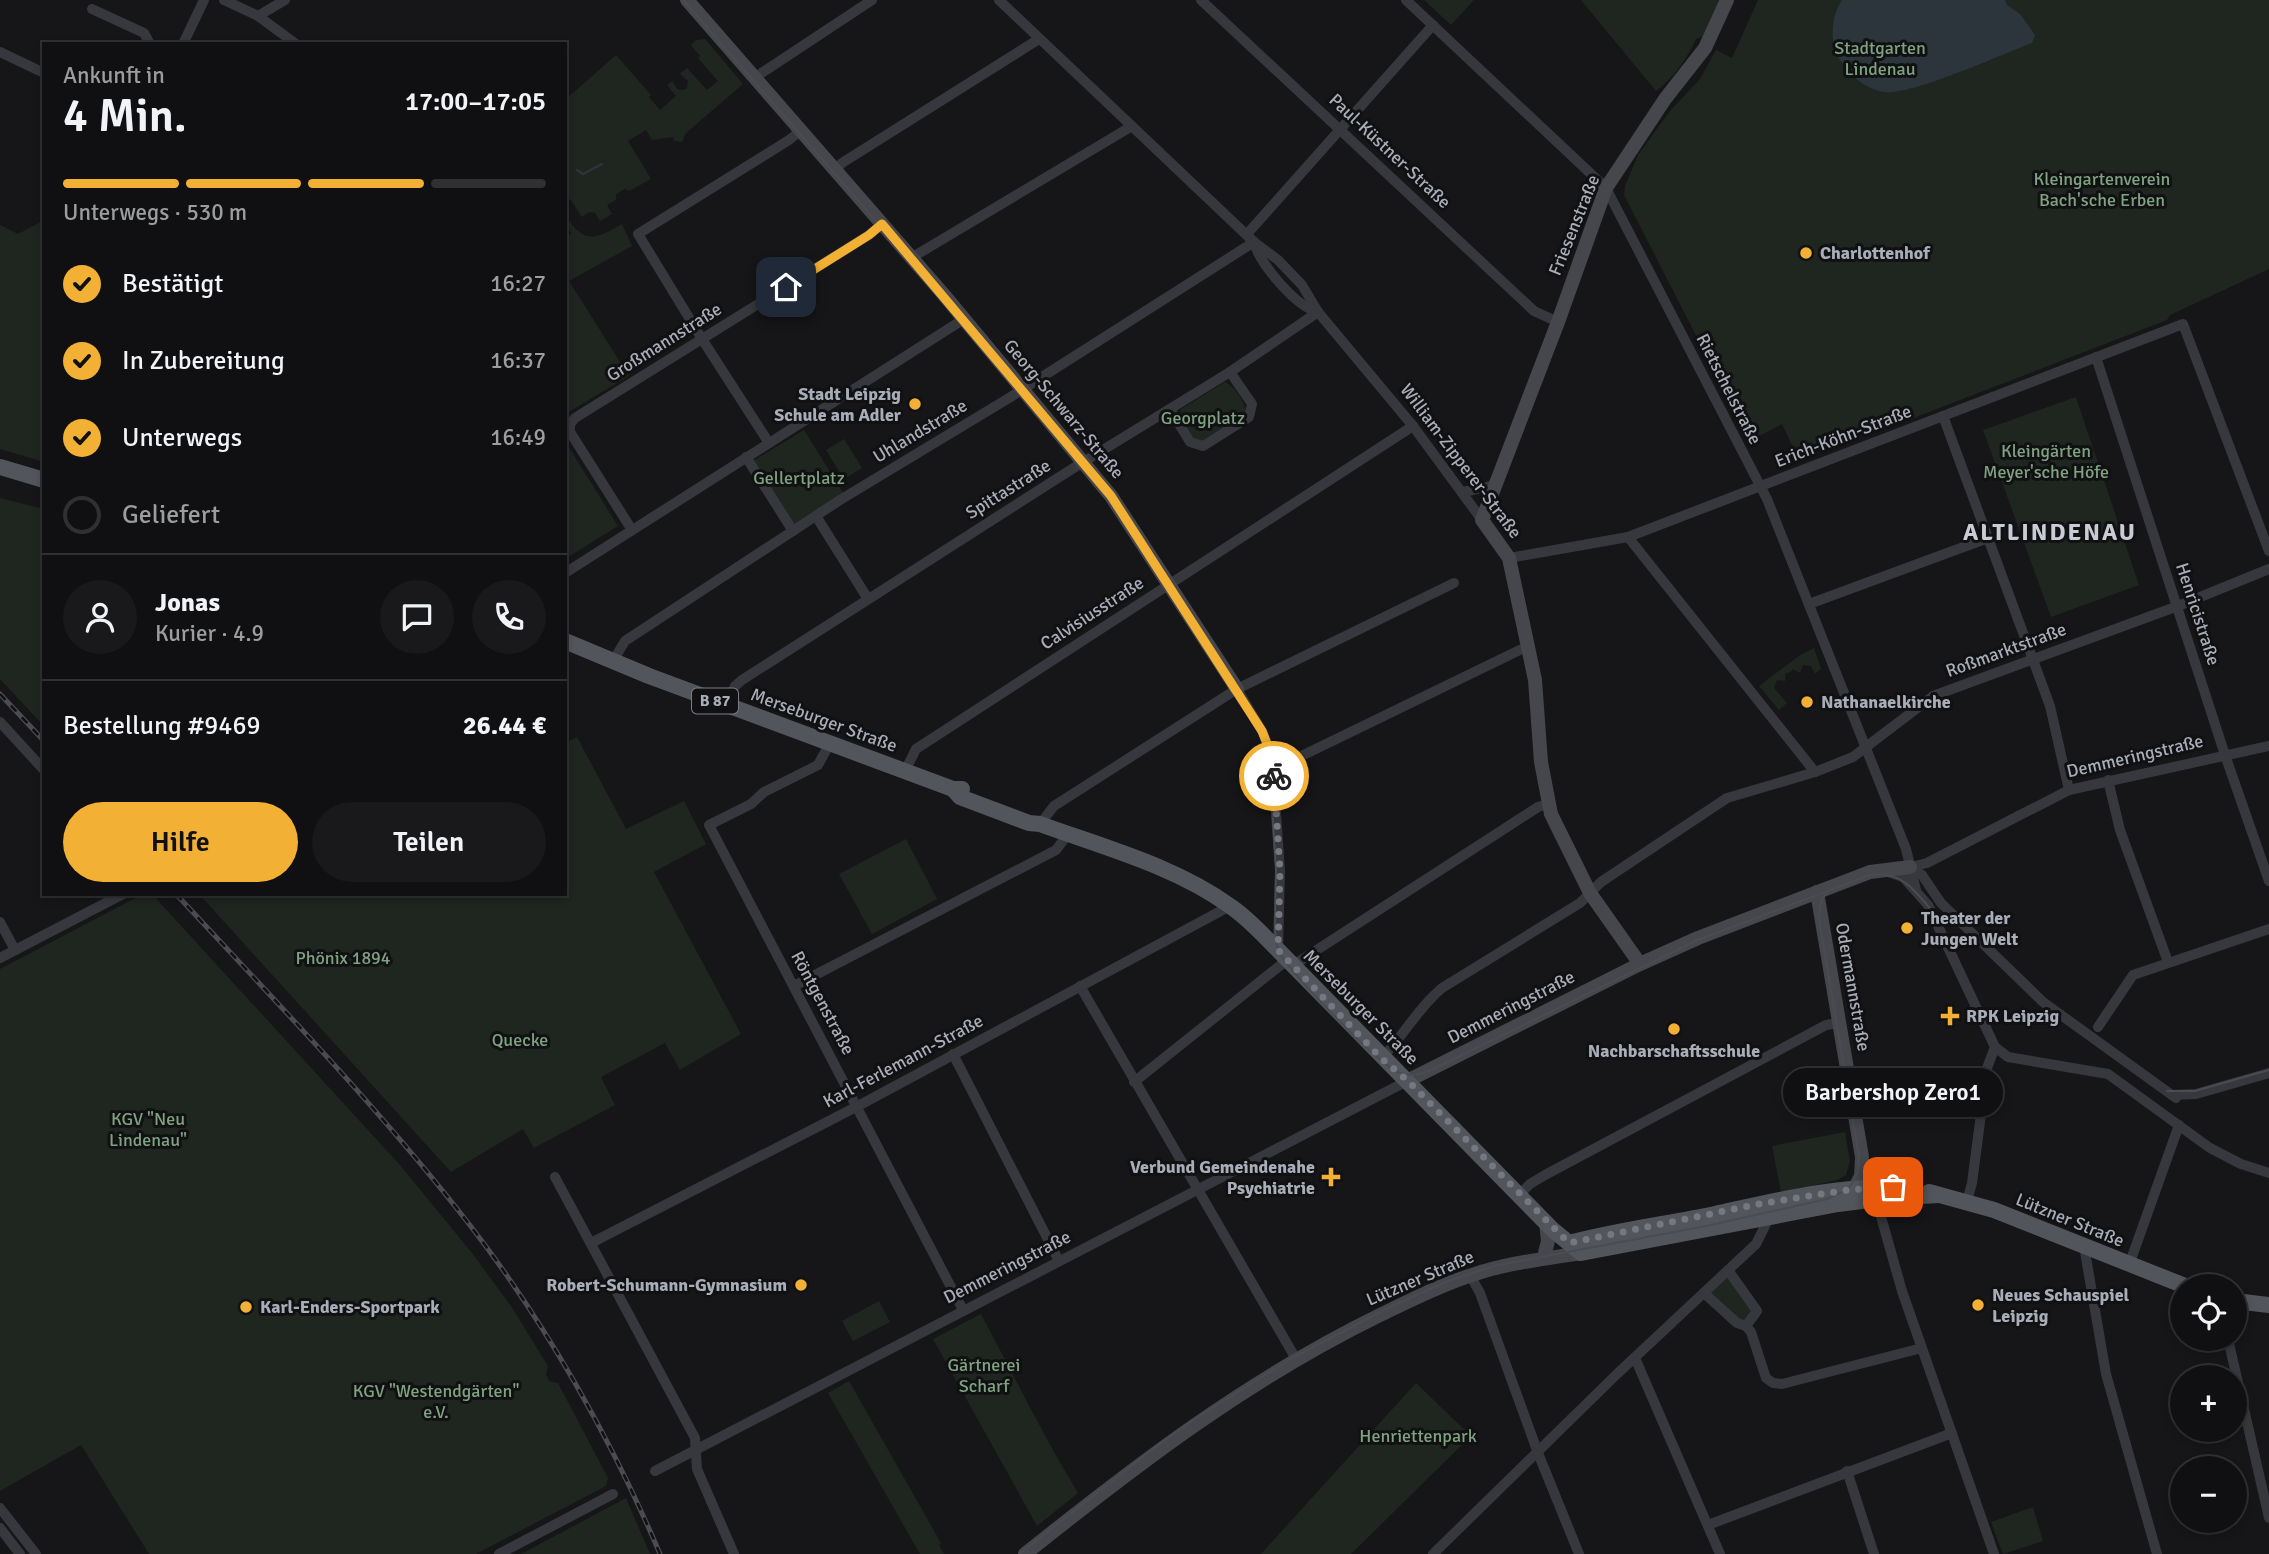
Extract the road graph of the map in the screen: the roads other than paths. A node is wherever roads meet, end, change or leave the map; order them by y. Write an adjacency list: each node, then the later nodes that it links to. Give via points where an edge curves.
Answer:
1 (204, 0): 15 (street)
2 (224, 0): 11 (street)
3 (285, 0): 11 (street)
4 (687, 0): 19 (street, Georg-Schwarz-Straße)
5 (872, 0): 19 (street)
6 (1201, 0): 21 (street, Paul-Küstner-Straße)
7 (1406, 0): 12 (street, Rietschelstraße)
8 (1727, 0): 24 (street, Friesenstraße, via 1705,48)
9 (1003, 1): 13 (street, William-Zipperer-Straße)
10 (92, 9): 14 (street, via 144,33)
11 (258, 16): 16 (street)
12 (1433, 25): 21 (street, Uhlandstraße); 24 (street, Rietschelstraße)
13 (1039, 39): 20 (street, William-Zipperer-Straße); 23 (street)
14 (149, 42)
15 (184, 42)
16 (293, 42)
17 (0, 52): 18 (street)
18 (42, 72)
19 (754, 78): 22 (street, Georg-Schwarz-Straße)
20 (1132, 126): 26 (street, William-Zipperer-Straße); 27 (street)
21 (1340, 128): 26 (street, Uhlandstraße); 30 (street, Paul-Küstner-Straße, via 1534,311)
22 (800, 131): 23 (street, Georg-Schwarz-Straße); 31 (street, via 638,234)
23 (836, 169): 25 (street, Georg-Schwarz-Straße)
24 (1606, 188): 30 (street, Friesenstraße); 44 (street, Rietschelstraße)
25 (882, 224): 27 (street, Georg-Schwarz-Straße); 31 (street, Großmannstraße)
26 (1250, 238): 28 (street, William-Zipperer-Straße, via 1302,285); 34 (street, Uhlandstraße)
27 (911, 258): 29 (street, Georg-Schwarz-Straße)
28 (1318, 312): 33 (street, Spittastraße); 37 (street, William-Zipperer-Straße)
29 (964, 320): 34 (street, Georg-Schwarz-Straße); 38 (street)
30 (1558, 323): 43 (street, Friesenstraße)
31 (702, 340): 38 (street); 48 (street, Großmannstraße, via 570,424 570,432)
32 (2096, 357): 36 (street, Erich-Köhn-Straße); 52 (street, Erich-Köhn-Straße, via 2183,324); 60 (street, Henricistraße)
33 (1230, 372): 35 (street, Spittastraße); 35 (street, via 1252,404 1249,417 1203,446 1190,442)
34 (1022, 389): 40 (street, Georg-Schwarz-Straße); 46 (street, Uhlandstraße)
35 (1170, 409): 40 (street, Spittastraße)
36 (1943, 416): 44 (street, Erich-Köhn-Straße); 51 (street)
37 (1413, 426): 45 (street, William-Zipperer-Straße); 57 (street, Calvisiusstraße)
38 (769, 443): 39 (street)
39 (746, 457): 48 (street); 49 (street)
40 (1083, 463): 57 (street, Georg-Schwarz-Straße, via 1111,496); 58 (street, Spittastraße)
41 (0, 467): 42 (main road)
42 (42, 479)
43 (1496, 485): 45 (street); 47 (street, Friesenstraße)
44 (1761, 487): 50 (street, Erich-Köhn-Straße); 59 (street, Rietschelstraße)
45 (1462, 492): 47 (street, William-Zipperer-Straße)
46 (816, 516): 49 (street, Uhlandstraße); 58 (street)
47 (1482, 520): 53 (street, William-Zipperer-Straße)
48 (632, 530): 55 (street)
49 (793, 531): 64 (street, Uhlandstraße, via 625,641)
50 (1628, 537): 53 (street, Erich-Köhn-Straße); 75 (street)
51 (1988, 538): 59 (street); 63 (street)
52 (2269, 551)
53 (1509, 558): 62 (street, William-Zipperer-Straße)
54 (2269, 569): 60 (street, Roßmarktstraße)
55 (567, 572)
56 (1454, 583): 65 (street)
57 (1168, 584): 65 (street, Georg-Schwarz-Straße); 74 (street, Calvisiusstraße, via 916,749)
58 (868, 599): 66 (street, Spittastraße, via 742,680)
59 (1809, 604): 70 (street, Rietschelstraße)
60 (2178, 606): 63 (street, Roßmarktstraße); 71 (street, Henricistraße)
61 (567, 643): 64 (main road, Merseburger Straße / B 87)
62 (1528, 646): 72 (street); 78 (street, William-Zipperer-Straße)
63 (2032, 658): 70 (street, Roßmarktstraße, via 1933,696); 77 (street, via 2050,706)
64 (613, 661): 66 (main road, Merseburger Straße / B 87)
65 (1237, 688): 72 (street, Georg-Schwarz-Straße, via 1262,731); 79 (street, via 1054,806)
66 (727, 705): 68 (main road, Merseburger Straße / B 87)
67 (0, 722): 73 (street)
68 (830, 743): 74 (main road, Merseburger Straße / B 87); 96 (street, Röntgenstraße, via 818,765 709,825)
69 (2269, 746): 71 (street, Demmeringstraße)
70 (1865, 749): 75 (street, Roßmarktstraße); 82 (street, Rietschelstraße)
71 (2225, 755): 76 (street, Demmeringstraße); 83 (street, Henricistraße)
72 (1274, 766): 93 (street, Georg-Schwarz-Straße)
73 (42, 768)
74 (905, 771): 79 (main road, Merseburger Straße / B 87, via 1012,806)
75 (1815, 772): 86 (street, Roßmarktstraße, via 1727,798)
76 (2108, 780): 77 (street, Demmeringstraße); 94 (street, via 2120,830)
77 (2069, 790): 82 (street, Demmeringstraße)
78 (1548, 804): 86 (street, William-Zipperer-Straße); 93 (street)
79 (1040, 824): 80 (main road, Merseburger Straße / B 87)
80 (1068, 834): 88 (main road, Merseburger Straße / B 87, via 1165,871); 96 (street, via 1056,850)
81 (1882, 871): 82 (street, Demmeringstraße); 84 (street, via 1903,877); 85 (street, Demmeringstraße)
82 (1912, 872): 84 (street, Rietschelstraße); 103 (street, via 1922,875 1941,903 2043,1002 2174,1096)
83 (2269, 881)
84 (1916, 890): 100 (street, via 1932,911)
85 (1816, 892): 95 (street, Demmeringstraße); 98 (street, Odermannstraße)
86 (1590, 893): 95 (street, William-Zipperer-Straße); 102 (street, Roßmarktstraße, via 1442,988 1426,1001)
87 (118, 896): 91 (street)
88 (1230, 906): 93 (main road, Merseburger Straße / B 87); 97 (street, Karl-Ferlemann-Straße)
89 (0, 922): 91 (street)
90 (2269, 929): 94 (street)
91 (15, 950): 92 (street)
92 (0, 958)
93 (1286, 959): 102 (main road, Merseburger Straße / B 87); 105 (street)
94 (2168, 962): 99 (street, via 2133,975)
95 (1640, 964): 104 (street, Demmeringstraße)
96 (794, 986): 106 (street, Röntgenstraße)
97 (1080, 986): 101 (street, Karl-Ferlemann-Straße); 105 (street)
98 (1839, 1023): 110 (street, Odermannstraße, via 1862,1157); 112 (street, via 1826,1025 1579,1156)
99 (2098, 1027)
100 (1996, 1047): 107 (street, via 2007,1057 2108,1074); 115 (street, via 1987,1068)
101 (953, 1054): 106 (street, Karl-Ferlemann-Straße); 125 (street)
102 (1381, 1058): 104 (main road, Merseburger Straße / B 87)
103 (2269, 1073)
104 (1408, 1081): 111 (street, Demmeringstraße); 112 (main road, Merseburger Straße / B 87)
105 (1135, 1082): 111 (street)
106 (858, 1106): 120 (street, Karl-Ferlemann-Straße); 133 (street, Röntgenstraße)
107 (2179, 1125): 108 (street, via 2230,1159); 126 (street)
108 (2269, 1173)
109 (555, 1177): 120 (street)
110 (1856, 1189): 113 (main road, Lützner Straße, via 1908,1188); 116 (street); 117 (main road, Lützner Straße)
111 (1198, 1190): 125 (street, Demmeringstraße); 138 (street)
112 (1519, 1195): 119 (main road, Merseburger Straße / B 87)
113 (1939, 1195): 114 (main road, Lützner Straße); 115 (main road, Lützner Straße)
114 (1877, 1199): 116 (main road, Lützner Straße); 135 (street)
115 (1966, 1201): 122 (main road, Lützner Straße)
116 (1838, 1204): 117 (main road, Lützner Straße)
117 (1770, 1210): 118 (main road, Lützner Straße); 121 (street); 123 (main road, Lützner Straße)
118 (1752, 1221): 121 (street); 123 (main road, Lützner Straße)
119 (1546, 1222): 123 (main road, Merseburger Straße / B 87); 124 (street, via 1548,1241)
120 (591, 1243): 140 (street, via 695,1438)
121 (1756, 1244): 127 (street)
122 (2084, 1246): 126 (main road, Lützner Straße); 160 (street, via 2106,1374)
123 (1575, 1248): 124 (street, Lützner Straße)
124 (1539, 1257): 128 (street, Lützner Straße)
125 (1059, 1261): 133 (street, Demmeringstraße)
126 (2129, 1265): 129 (main road, Lützner Straße)
127 (1728, 1270): 130 (street); 134 (street, via 1757,1311)
128 (1470, 1275): 138 (street, Lützner Straße); 141 (street)
129 (2170, 1280)
130 (1704, 1293): 134 (street); 137 (street)
131 (2247, 1302): 132 (main road)
132 (2269, 1305)
133 (964, 1310): 140 (street, Demmeringstraße)
134 (1746, 1326): 135 (street, via 1766,1378 1773,1383)
135 (1922, 1348): 139 (street)
136 (2231, 1351): 145 (street)
137 (1635, 1358): 141 (street); 148 (street)
138 (1296, 1359): 154 (street, Lützner Straße, via 1164,1445)
139 (1952, 1433): 143 (street); 159 (street)
140 (696, 1450): 142 (street, Demmeringstraße); 153 (street, via 697,1469)
141 (1538, 1453): 155 (street); 156 (street)
142 (655, 1471)
143 (1847, 1471): 148 (street); 158 (street)
144 (613, 1494): 152 (street)
145 (2267, 1503): 147 (street)
146 (0, 1508): 151 (street)
147 (2269, 1518)
148 (1708, 1525): 157 (street)
149 (0, 1528): 150 (street)
150 (20, 1554)
151 (36, 1554)
152 (499, 1554)
153 (734, 1554)
154 (1025, 1554)
155 (1433, 1554)
156 (1579, 1554)
157 (1720, 1554)
158 (1874, 1554)
159 (1994, 1554)
160 (2157, 1554)

